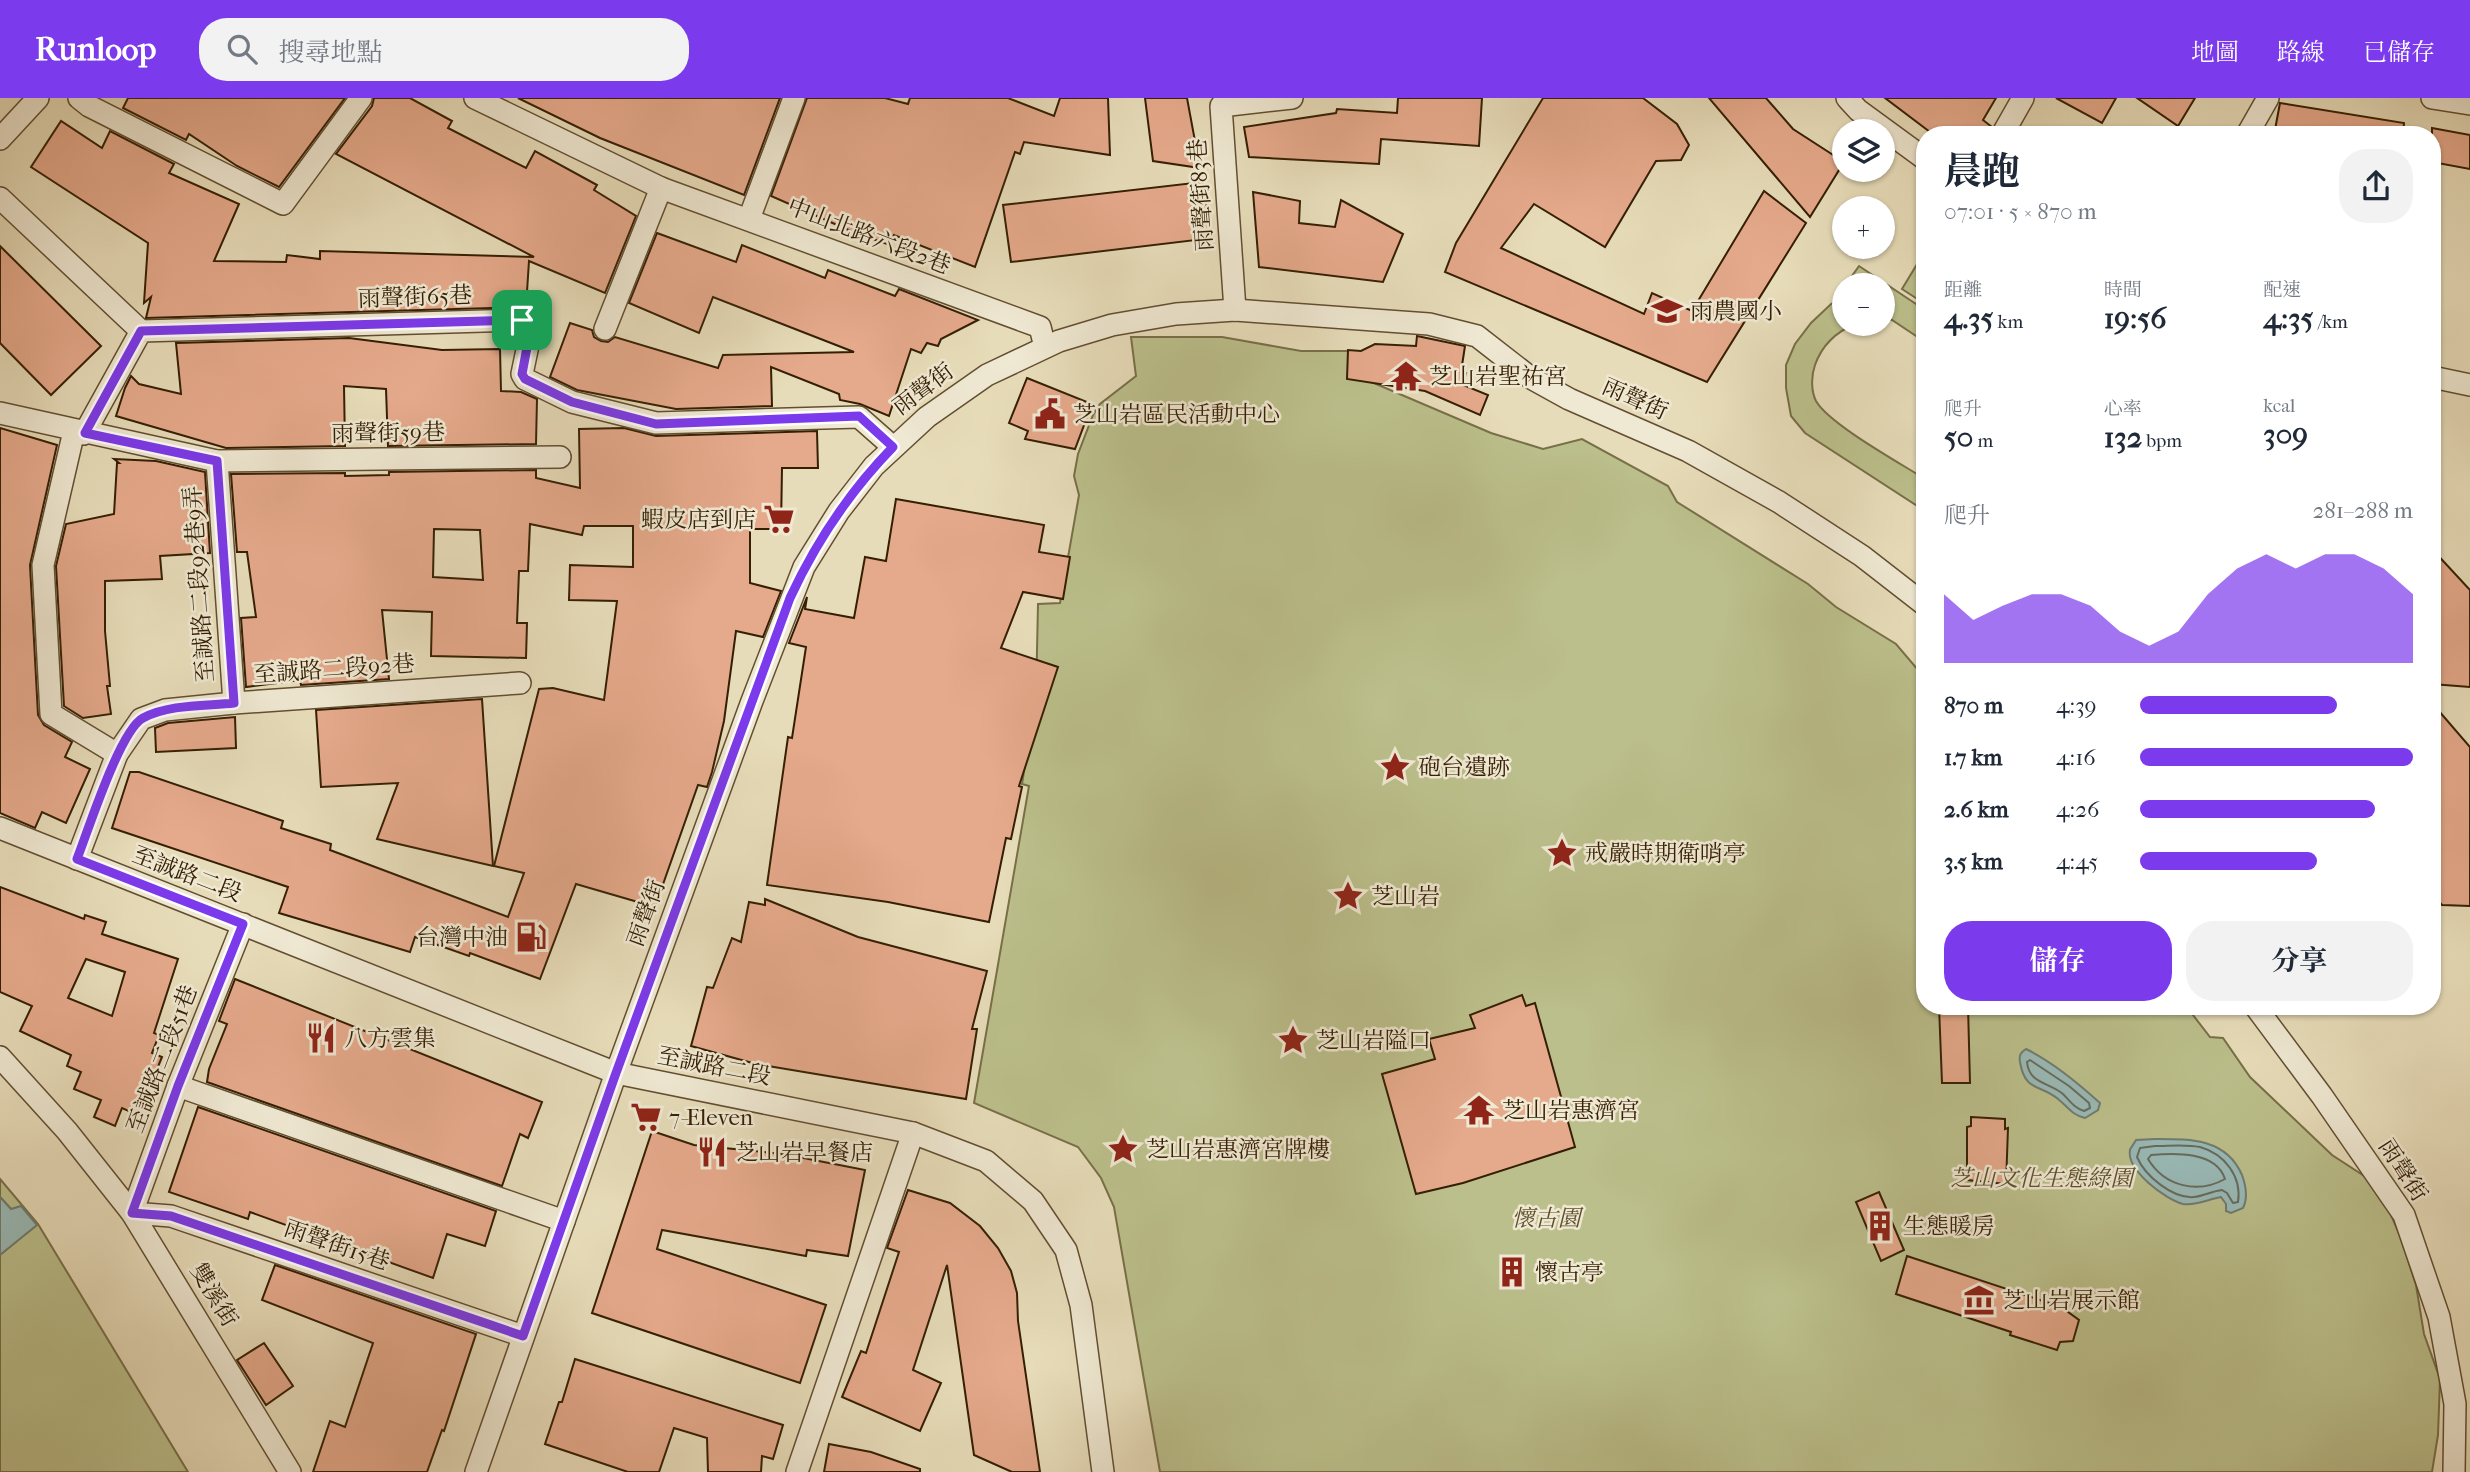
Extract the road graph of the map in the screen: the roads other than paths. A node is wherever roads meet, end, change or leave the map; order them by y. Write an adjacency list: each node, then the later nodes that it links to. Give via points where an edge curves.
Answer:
1 (38, 98): 14 (street)
2 (79, 98): 3 (street, via 284,204)
3 (361, 98)
4 (475, 98): 16 (street, 中山北路六段2巷)
5 (794, 98): 18 (street)
6 (1292, 98): 19 (street, 雨聲街83巷, via 1221,106)
7 (1847, 98): 15 (street)
8 (2023, 98): 12 (street)
9 (2268, 98): 13 (street)
10 (2432, 98): 11 (street)
11 (2470, 104)
12 (2007, 126)
13 (2252, 126)
14 (0, 139)
15 (1916, 152)
16 (661, 188): 18 (street, 中山北路六段2巷); 20 (street)
17 (0, 198): 21 (street)
18 (750, 219): 22 (street, 中山北路六段2巷, via 1040,327)
19 (1235, 310): 22 (street, 雨聲街, via 1176,314 1112,326); 30 (street, 雨聲街, via 1429,324 1477,336 1531,378 1569,399 1688,451 1779,502)
20 (605, 329)
21 (141, 331): 26 (street); 27 (street, 雨聲街65巷, via 522,320 531,326 522,374 525,379 572,402 656,424 859,416)
22 (1045, 347): 27 (street, 雨聲街, via 986,375)
23 (2441, 378): 24 (street)
24 (2470, 385)
25 (0, 413): 26 (street, 雨聲街59巷)
26 (79, 432): 29 (street, 雨聲街59巷); 33 (street, via 43,565 51,713)
27 (893, 447): 39 (street, 雨聲街, via 839,511 804,567)
28 (560, 457): 29 (street, 雨聲街59巷)
29 (217, 461): 32 (street, 至誠路二段92巷9弄)
30 (1916, 598)
31 (520, 683): 32 (street, 至誠路二段92巷)
32 (234, 703): 33 (street, 至誠路二段92巷, via 164,710 141,719)
33 (117, 754): 35 (street, 至誠路二段92巷)
34 (0, 828): 35 (street, 至誠路二段)
35 (77, 859): 36 (street, 至誠路二段)
36 (243, 924): 39 (street, 至誠路二段); 40 (street, 至誠路二段51巷)
37 (2262, 1015): 49 (street, 雨聲街, via 2404,1215 2439,1317 2455,1404)
38 (0, 1058): 42 (street, 雙溪街, via 68,1131)
39 (616, 1073): 41 (street, 至誠路二段); 43 (street, 雨聲街)
40 (178, 1086): 42 (street, 至誠路二段51巷); 43 (street)
41 (913, 1133): 47 (street); 48 (street, 至誠路二段, via 986,1161 1034,1201 1066,1250 1081,1305)
42 (132, 1213): 44 (street, 雨聲街15巷, via 171,1216); 45 (street, 雙溪街)
43 (564, 1221): 44 (street, 雨聲街)
44 (523, 1336): 46 (street, 雨聲街)
45 (290, 1472)
46 (475, 1472)
47 (797, 1472)
48 (1103, 1472)
49 (2454, 1472)

